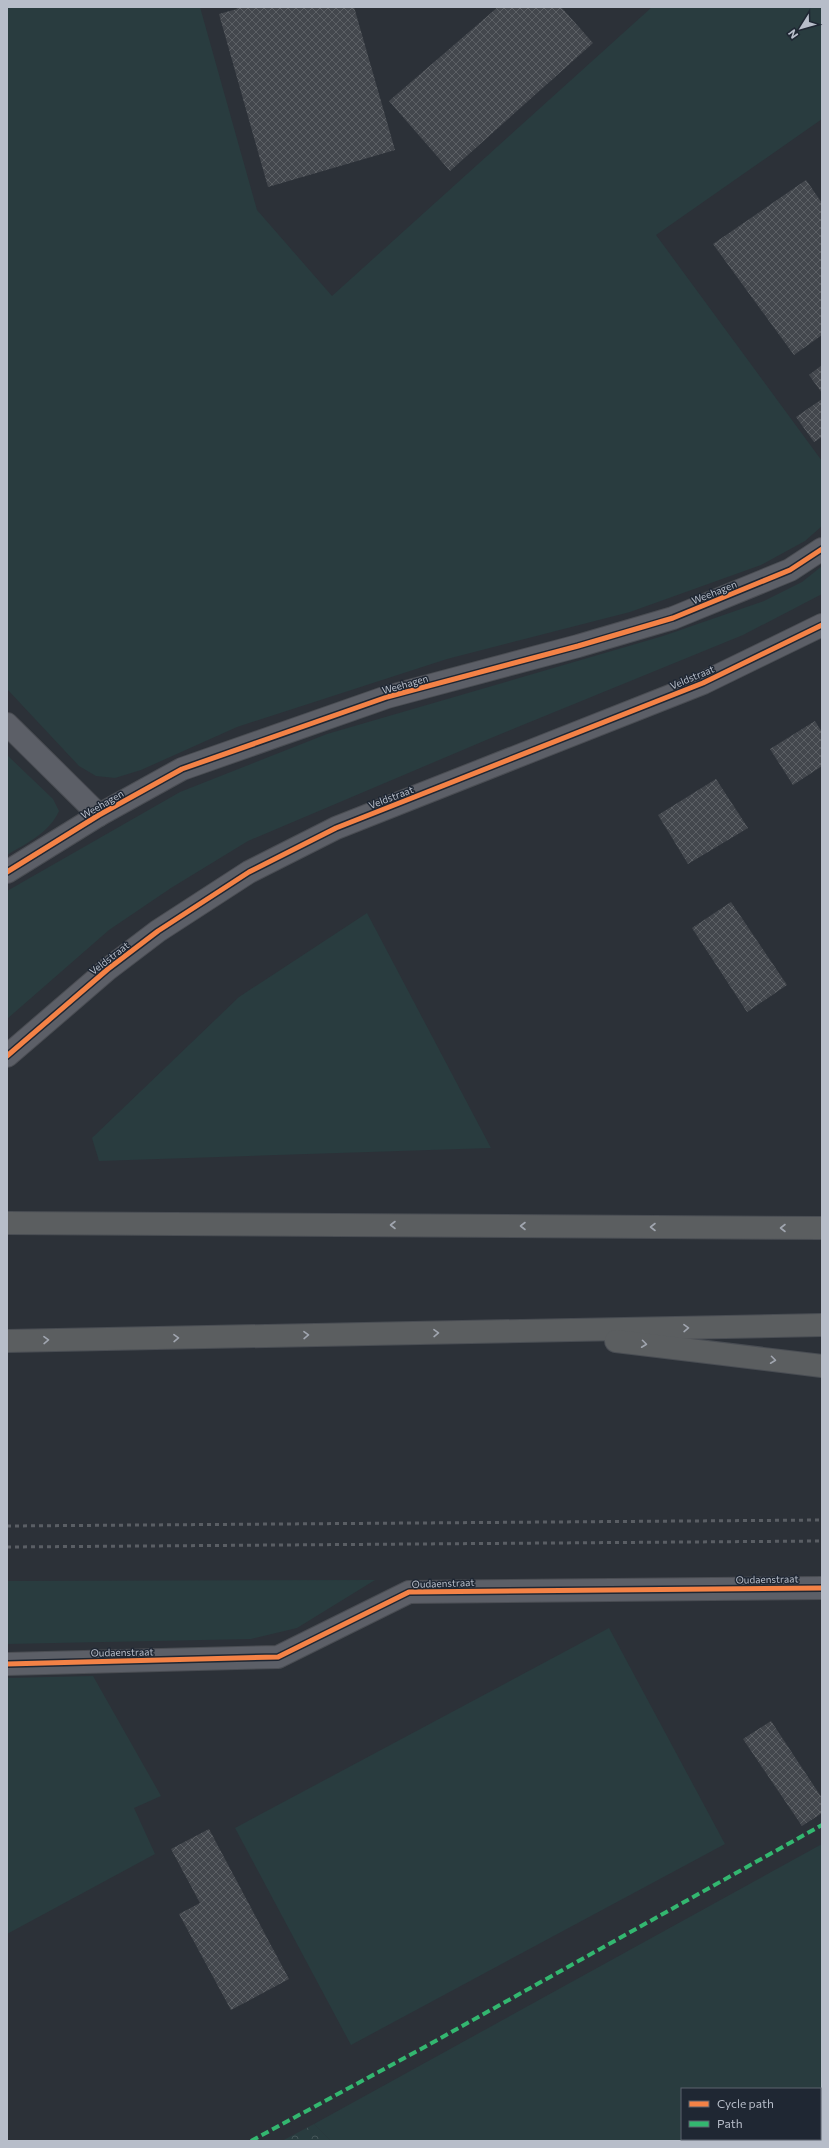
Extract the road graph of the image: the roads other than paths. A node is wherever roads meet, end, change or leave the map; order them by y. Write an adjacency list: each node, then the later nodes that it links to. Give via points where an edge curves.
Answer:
1 (822, 549): 4 (street, Weehagen, via 790,570 673,618 387,697 182,769)
2 (822, 626): 6 (street, Veldstraat, via 703,683 336,828 249,872 158,931 108,969)
3 (7, 724): 4 (street, Weehagen)
4 (99, 815): 5 (street, Weehagen)
5 (7, 872)
6 (7, 1056)
7 (7, 1223): 8 (highway, one-way to 7)
8 (822, 1228)
9 (822, 1325): 10 (highway, one-way to 9)
10 (535, 1331): 11 (highway, one-way to 10); 12 (highway, one-way to 12)
11 (7, 1340)
12 (822, 1366)
13 (822, 1588): 14 (street, Oudaenstraat, via 409,1592 278,1657)
14 (7, 1664)

